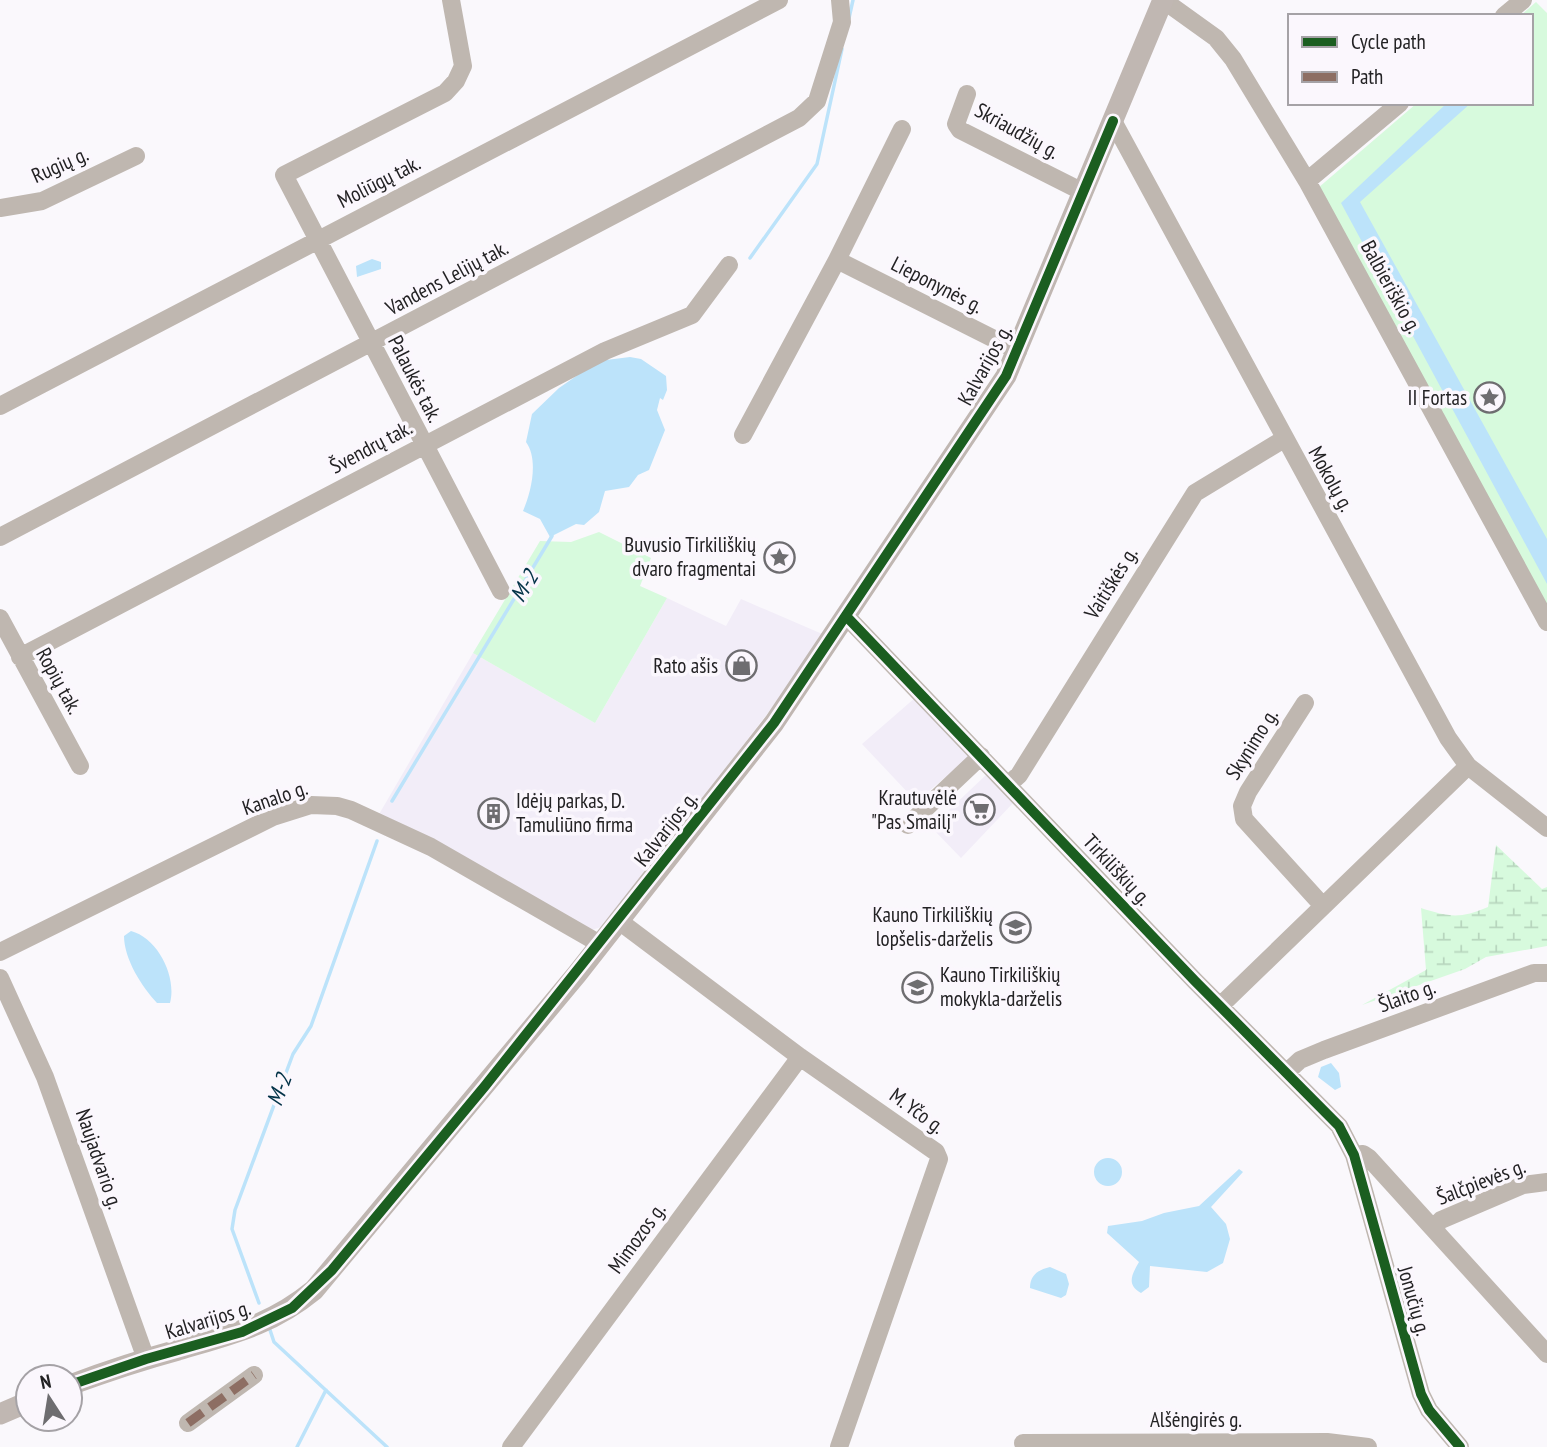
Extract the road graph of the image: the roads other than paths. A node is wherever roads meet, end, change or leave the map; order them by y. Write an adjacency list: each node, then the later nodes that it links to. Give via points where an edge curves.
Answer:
1 (451, 0): 15 (street, Palaukės tak., via 463,66 456,81 444,93 284,175)
2 (779, 0): 15 (street, Moliūgų tak.)
3 (840, 0): 18 (street, Vandens Lelijų tak., via 842,22 817,101 799,118)
4 (1163, 0): 9 (main road, Kalvarijos g.); 12 (street, Balbieriškio g., via 1216,38 1233,59)
5 (1523, 0): 6 (street)
6 (1506, 14)
7 (967, 94): 13 (street, Skriaudžių g., via 956,124 960,130)
8 (1398, 105): 12 (street)
9 (1113, 121): 13 (main road, Kalvarijos g.); 22 (street, Mokolų g.)
10 (902, 129): 16 (street)
11 (136, 156): 14 (street, Rugių g., via 42,201)
12 (1307, 181): 28 (street, Balbieriškio g.)
13 (1083, 192): 19 (main road, Kalvarijos g.)
14 (0, 208)
15 (316, 241): 18 (street, Palaukės tak.); 20 (street, Moliūgų tak.)
16 (836, 260): 19 (street, Lieponynės g.); 21 (street)
17 (729, 265): 23 (street, Švendrų tak., via 692,315 605,351)
18 (371, 343): 23 (street, Palaukės tak.); 24 (street, Vandens Lelijų tak.)
19 (1018, 351): 26 (main road, Kalvarijos g., via 1006,376)
20 (0, 406)
21 (743, 435)
22 (1284, 439): 33 (street, Mokolų g., via 1448,738); 34 (street, Vaitiškės g., via 1195,493)
23 (423, 446): 25 (street, Palaukės tak.); 29 (street, Švendrų tak.)
24 (0, 537)
25 (501, 591)
26 (846, 616): 31 (street, Tirkiliškių g.); 38 (main road, Kalvarijos g., via 774,723)
27 (0, 618): 29 (street, Ropių tak.)
28 (1547, 622)
29 (20, 657): 32 (street, Ropių tak.)
30 (1306, 703): 37 (street, Skynimo g., via 1242,806 1244,819)
31 (981, 756): 34 (street, Tirkiliškių g.); 35 (street)
32 (80, 766)
33 (1468, 766): 36 (street, Mokolų g.); 37 (street)
34 (1009, 784): 43 (street, Tirkiliškių g.)
35 (908, 825)
36 (1547, 828)
37 (1323, 906): 43 (street)
38 (619, 921): 39 (main road, Kalvarijos g.); 44 (street, M. Yčo g.)
39 (600, 944): 40 (street, Kanalo g., via 431,848 351,810 311,805 273,817); 50 (main road, Kalvarijos g., via 314,1290 269,1322)
40 (0, 952)
41 (1547, 973): 45 (street, Šlaito g., via 1534,973 1300,1060)
42 (0, 978): 50 (street, Naujadvario g., via 45,1077)
43 (1220, 1006): 45 (street, Tirkiliškių g.)
44 (800, 1056): 55 (street, Mimozos g.); 56 (street, M. Yčo g., via 936,1152 939,1159)
45 (1287, 1072): 46 (street, Tirkiliškių g., via 1339,1126)
46 (1354, 1155): 48 (street, via 1369,1158); 58 (street, Jonučių g., via 1421,1394)
47 (1547, 1182): 48 (street, Šalčpievės g., via 1523,1185)
48 (1434, 1227): 49 (street)
49 (1547, 1354)
50 (146, 1359): 52 (main road, Kalvarijos g.)
51 (254, 1375): 53 (street)
52 (84, 1380)
53 (188, 1423)
54 (1023, 1443): 57 (street, Alšėngirės g., via 1327,1442)
55 (511, 1447)
56 (839, 1447)
57 (1368, 1447)
58 (1460, 1447)

